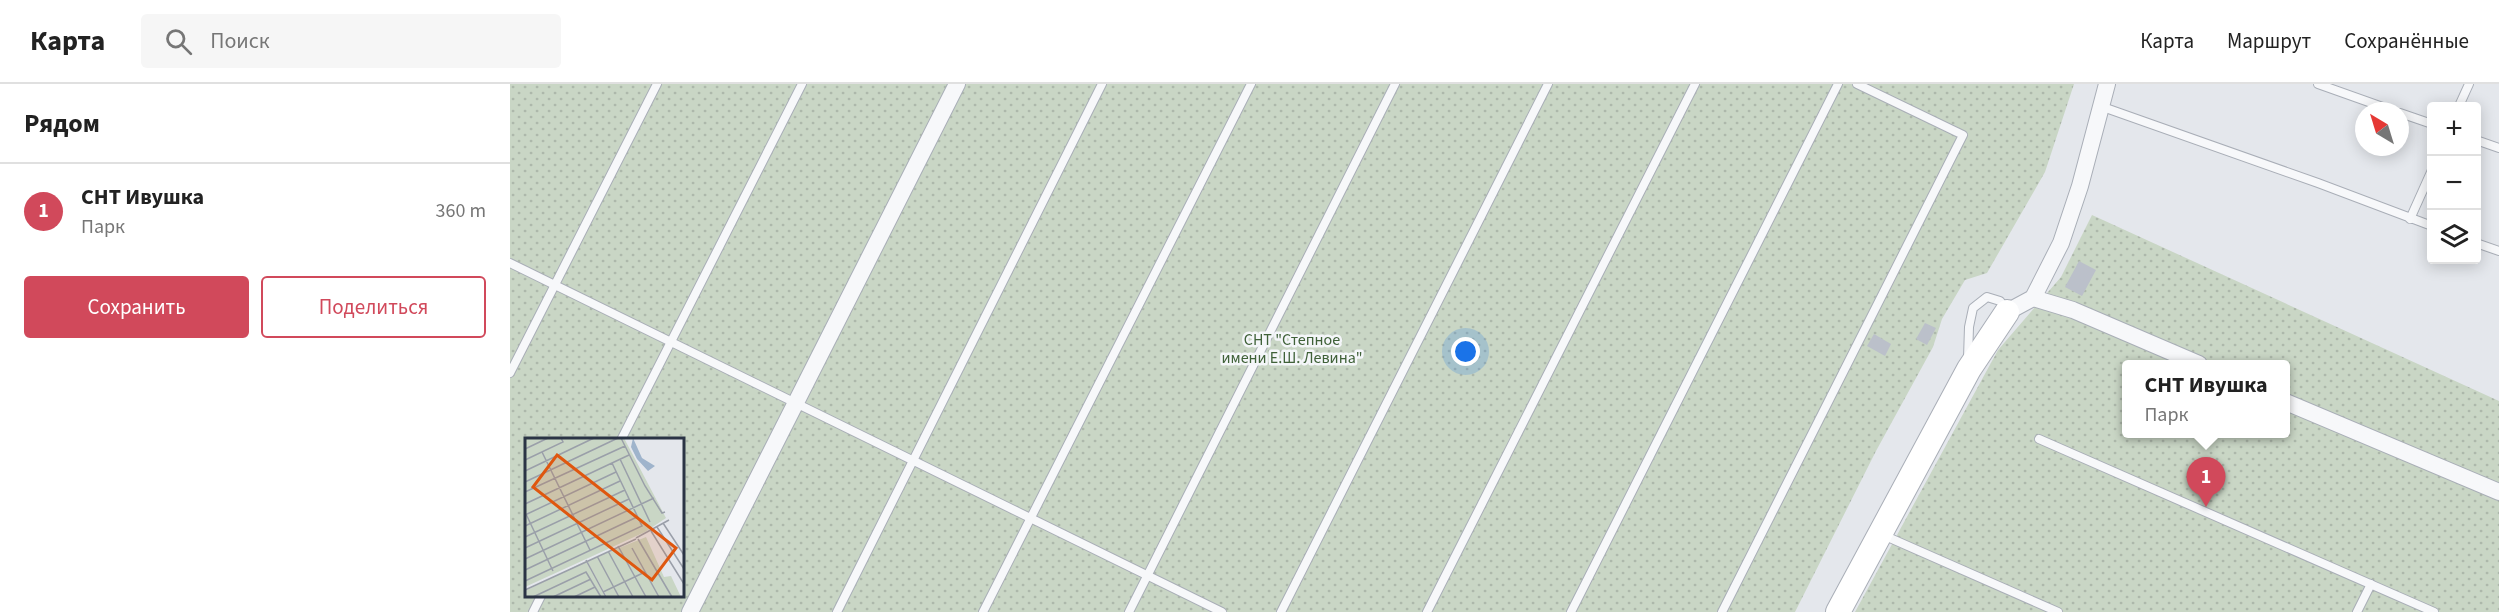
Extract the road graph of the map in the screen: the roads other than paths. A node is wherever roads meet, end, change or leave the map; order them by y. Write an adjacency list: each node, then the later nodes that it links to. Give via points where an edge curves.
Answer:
1 (657, 84): 27 (lane)
2 (802, 84): 30 (lane)
3 (957, 84): 33 (street)
4 (1102, 84): 37 (lane)
5 (1251, 84): 39 (lane)
6 (1395, 84): 41 (lane)
7 (1548, 84): 50 (lane)
8 (1695, 84): 51 (lane)
9 (1838, 84): 52 (lane)
10 (1857, 84): 53 (lane, via 1963,135)
11 (2107, 84): 16 (street)
12 (2318, 84): 14 (lane)
13 (2469, 84): 15 (lane)
14 (2369, 102)
15 (2461, 102)
16 (2099, 106): 22 (lane); 28 (street, via 2080,186 2061,243)
17 (2409, 116): 18 (lane)
18 (2427, 122)
19 (2481, 142): 20 (lane)
20 (2499, 148)
21 (2427, 181): 22 (lane)
22 (2410, 219): 23 (lane)
23 (2427, 224)
24 (2481, 245): 25 (lane)
25 (2499, 251)
26 (510, 263): 27 (lane)
27 (555, 285): 30 (lane); 32 (lane)
28 (2033, 298): 29 (street); 31 (street, via 2073,310)
29 (2007, 312): 40 (street, via 1969,369)
30 (671, 342): 33 (lane); 35 (lane)
31 (2190, 360)
32 (510, 373)
33 (796, 403): 37 (lane); 45 (street)
34 (2290, 404): 38 (street)
35 (622, 438)
36 (2039, 439): 42 (lane)
37 (913, 460): 39 (lane); 46 (lane)
38 (2499, 492)
39 (1030, 518): 41 (lane); 47 (lane)
40 (1880, 534): 54 (street); 55 (lane)
41 (1147, 575): 48 (lane); 49 (lane)
42 (2371, 584): 56 (lane); 57 (lane)
43 (540, 597): 44 (lane)
44 (533, 612)
45 (690, 612)
46 (837, 612)
47 (983, 612)
48 (1129, 612)
49 (1222, 612)
50 (1281, 612)
51 (1427, 612)
52 (1571, 612)
53 (1722, 612)
54 (1838, 612)
55 (2058, 612)
56 (2357, 612)
57 (2434, 612)

